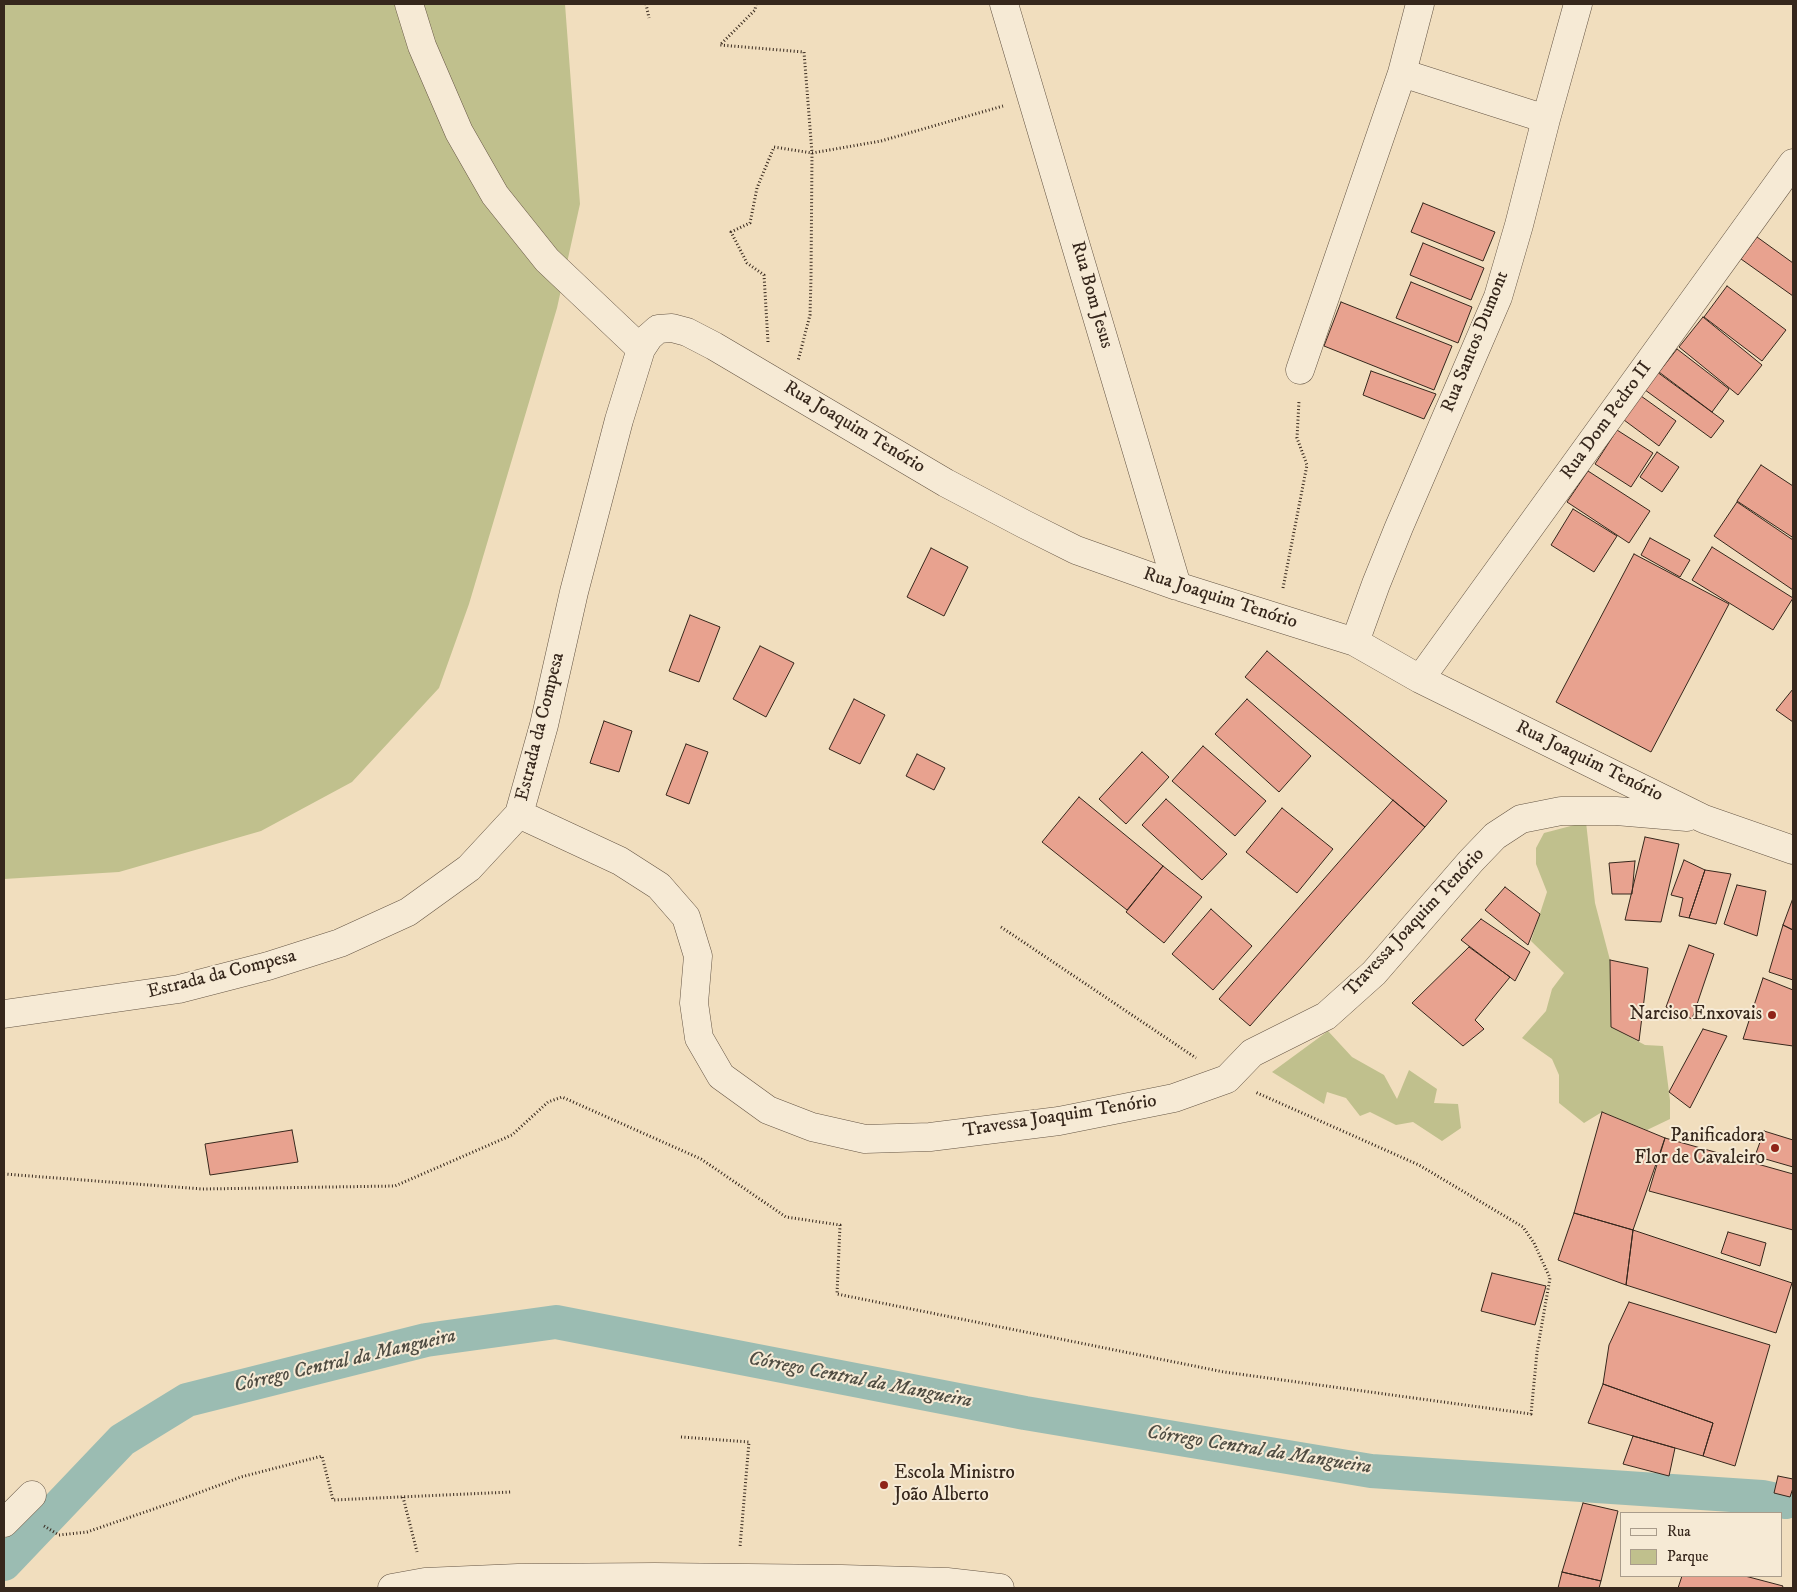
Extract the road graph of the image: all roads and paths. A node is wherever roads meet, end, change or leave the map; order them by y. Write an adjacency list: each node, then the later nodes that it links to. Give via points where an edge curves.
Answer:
1 (409, 4): 13 (street, via 422,46 459,132 495,195 547,260)
2 (646, 4): 7 (path)
3 (756, 4): 11 (path, via 755,10 720,45 804,52)
4 (1004, 4): 9 (street, Rua Bom Jesus)
5 (1420, 4): 8 (street)
6 (1578, 4): 10 (street, Rua Santos Dumont)
7 (648, 18)
8 (1402, 73): 10 (street); 15 (street)
9 (1032, 98): 11 (path, via 880,141); 17 (street, Rua Bom Jesus)
10 (1546, 119): 19 (street, Rua Santos Dumont, via 1498,296 1395,535)
11 (812, 153): 14 (path, via 774,147 758,188 750,223 731,232 747,263 764,275 768,344); 16 (path, via 810,315)
12 (1793, 163): 20 (street, Rua Dom Pedro II)
13 (649, 339): 14 (street, Rua Joaquim Tenório, via 672,328 688,332); 21 (street, Estrada da Compesa, via 619,420)
14 (756, 370): 16 (street, Rua Joaquim Tenório)
15 (1300, 370): 18 (path, via 1297,438 1307,464)
16 (790, 390): 17 (street, Rua Joaquim Tenório, via 946,483 1024,524 1076,550)
17 (1177, 586): 18 (street, Rua Joaquim Tenório)
18 (1277, 618): 19 (street, Rua Joaquim Tenório)
19 (1355, 642): 20 (street, Rua Joaquim Tenório)
20 (1420, 679): 22 (street, Rua Joaquim Tenório)
21 (519, 814): 22 (street, Travessa Joaquim Tenório, via 620,861 659,886 686,917 698,956 694,1003 699,1038 722,1076 768,1110 812,1127 865,1138 930,1137 1059,1121 1174,1098 1227,1079 1252,1053 1326,1016 1374,973 1495,836 1522,819 1561,811 1616,811); 24 (street, Estrada da Compesa, via 469,868 408,912 340,943 179,989)
22 (1704, 819): 23 (street, Rua Joaquim Tenório)
23 (1793, 850)
24 (4, 1014)
25 (4, 1174): 26 (path, via 202,1189 396,1186 512,1135 548,1102 562,1097 702,1160 786,1218 840,1225 837,1294 1224,1372 1531,1414 1537,1352 1550,1278)
26 (1523, 1227)
27 (681, 1437): 33 (path, via 749,1442)
28 (511, 1492): 30 (path)
29 (32, 1495): 31 (street)
30 (403, 1497): 32 (path, via 333,1500 322,1456 241,1477 87,1532); 34 (path)
31 (4, 1523)
32 (59, 1535)
33 (737, 1578): 34 (street, via 518,1578); 36 (street, via 946,1582)
34 (425, 1582): 35 (street)
35 (392, 1588)
36 (1000, 1588)

